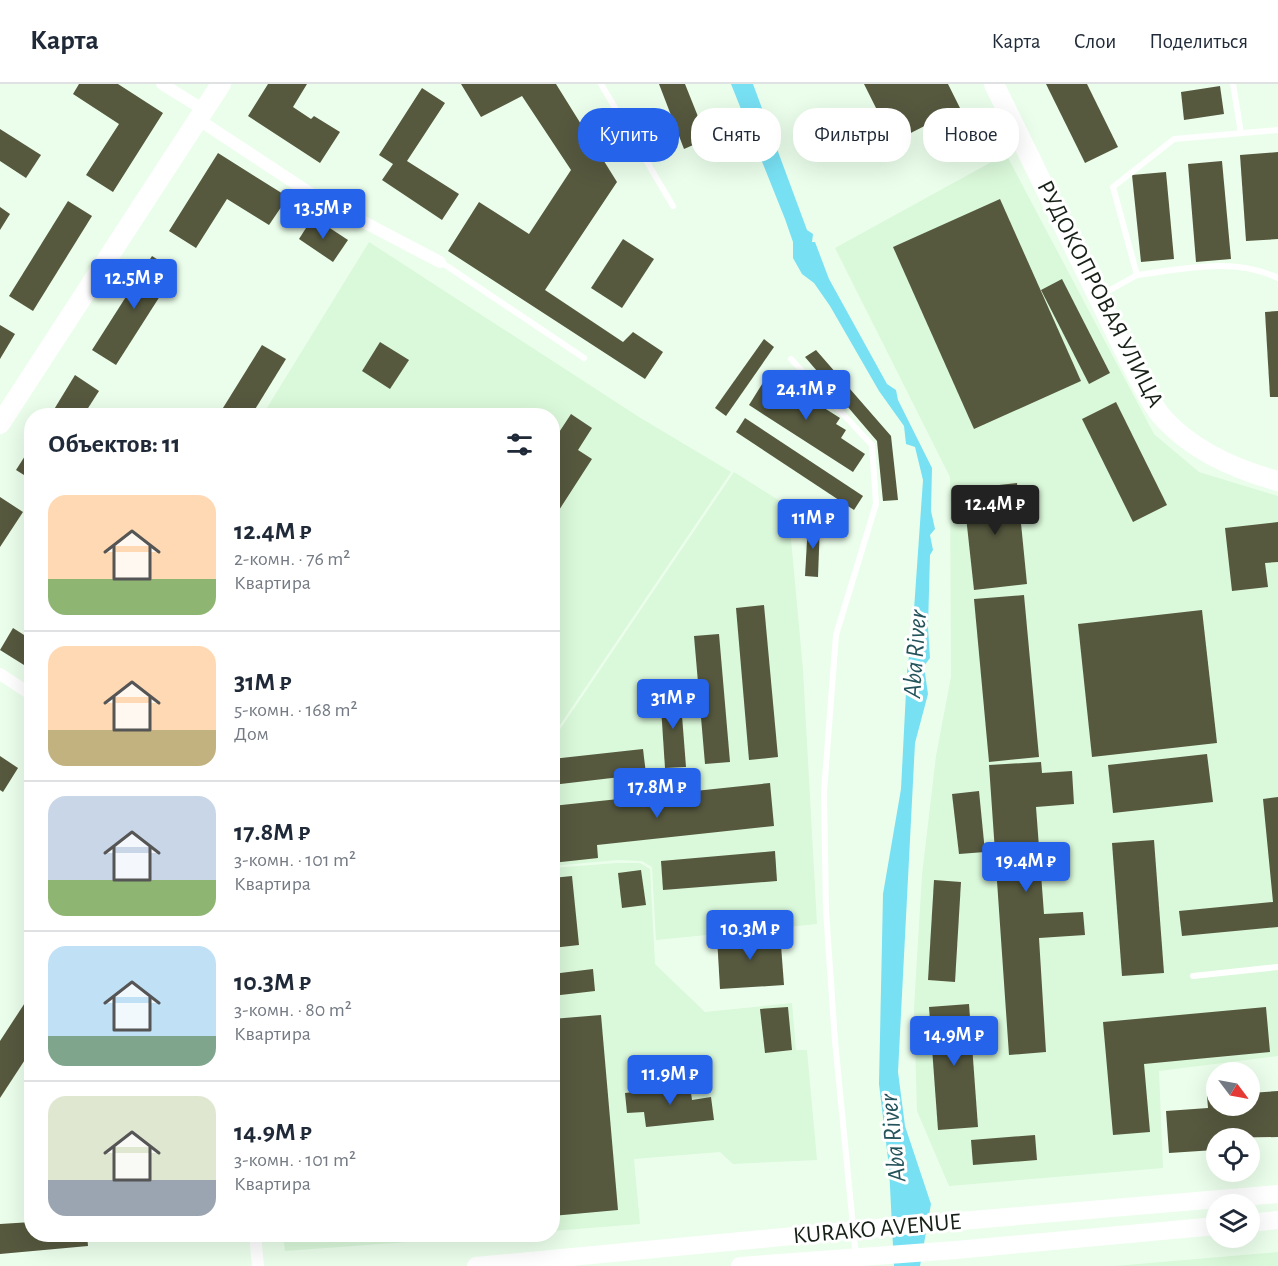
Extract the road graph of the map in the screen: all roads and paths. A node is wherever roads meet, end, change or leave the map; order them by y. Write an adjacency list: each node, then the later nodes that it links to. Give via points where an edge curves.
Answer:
1 (162, 84): 6 (street)
2 (221, 84): 6 (main road)
3 (602, 84): 9 (lane)
4 (994, 84): 13 (main road, РУДОКОПРОВАЯ УЛИЦА)
5 (1233, 84): 8 (lane)
6 (201, 115): 10 (street, via 316,197); 16 (main road)
7 (1278, 130): 8 (lane)
8 (1241, 133): 11 (lane, via 1174,139 1113,187)
9 (674, 206)
10 (440, 261): 14 (lane)
11 (1137, 275): 12 (lane, via 1222,266 1246,267); 13 (lane)
12 (1278, 278)
13 (1098, 297): 17 (main road, РУДОКОПРОВАЯ УЛИЦА, via 1165,420 1212,456)
14 (584, 358)
15 (791, 359): 26 (lane, via 872,445 876,504 836,634 824,792 826,911)
16 (0, 424)
17 (1278, 481)
18 (0, 674): 19 (street)
19 (24, 690)
20 (1278, 966): 21 (lane)
21 (1193, 976)
22 (1278, 1194): 26 (main road, KURAKO AVENUE)
23 (1278, 1220): 24 (main road)
24 (1260, 1222)
25 (1206, 1227): 28 (main road, KURAKO AVENUE)
26 (854, 1230): 28 (lane); 30 (main road, KURAKO AVENUE)
27 (256, 1242): 29 (street)
28 (856, 1257): 31 (main road, KURAKO AVENUE)
29 (258, 1266)
30 (476, 1266)
31 (740, 1266)

